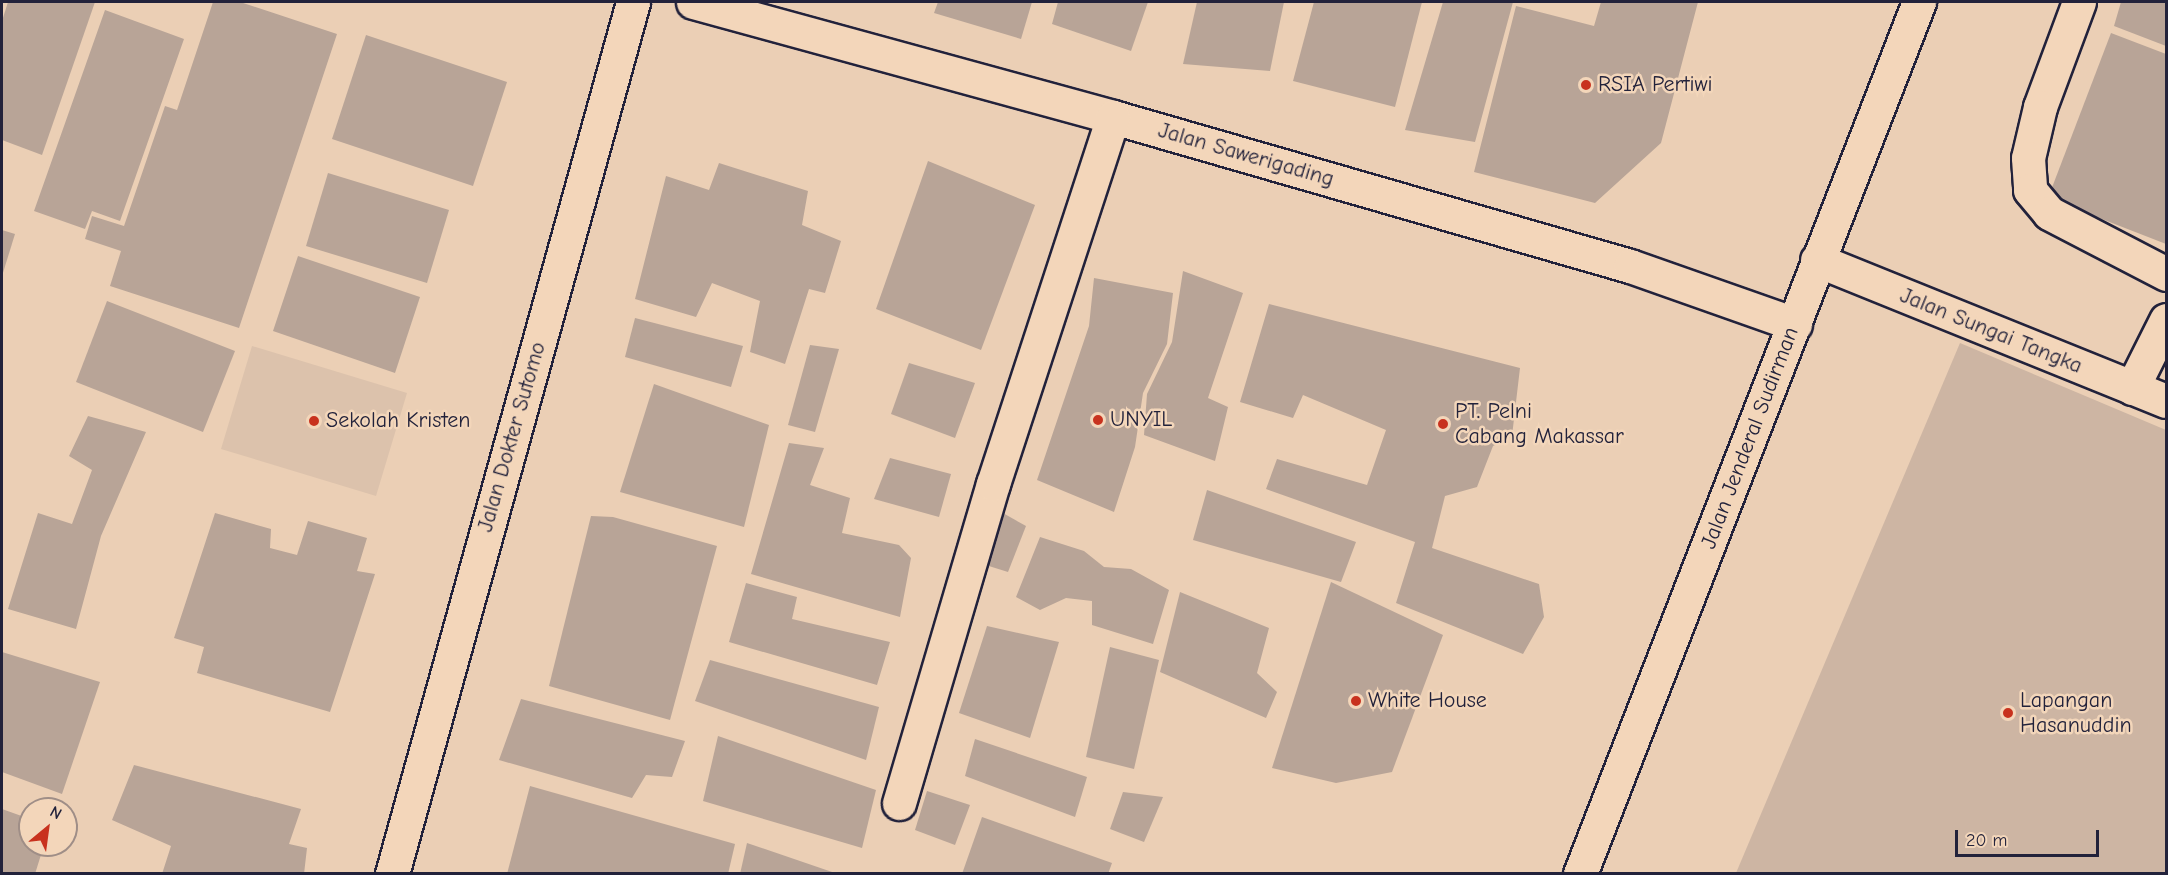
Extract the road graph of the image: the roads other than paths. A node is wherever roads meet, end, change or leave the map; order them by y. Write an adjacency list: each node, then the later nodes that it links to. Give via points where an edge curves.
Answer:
1 (633, 2): 13 (street, Jalan Dokter Sutomo)
2 (693, 2): 5 (street, Jalan Sawerigading)
3 (1919, 2): 6 (street, Jalan Jenderal Sudirman)
4 (2079, 2): 7 (street, via 2040,107 2028,158 2030,190 2049,213)
5 (1113, 117): 9 (street, Jalan Sawerigading, via 1630,266); 12 (street, via 993,484)
6 (1817, 260): 9 (street, Jalan Jenderal Sudirman); 10 (street, Jalan Sungai Tangka)
7 (2166, 274)
8 (2166, 320): 10 (street)
9 (1795, 324): 14 (street, Jalan Jenderal Sudirman)
10 (2132, 388): 11 (street, Jalan Sungai Tangka)
11 (2166, 401)
12 (898, 803)
13 (392, 873)
14 (1580, 873)

